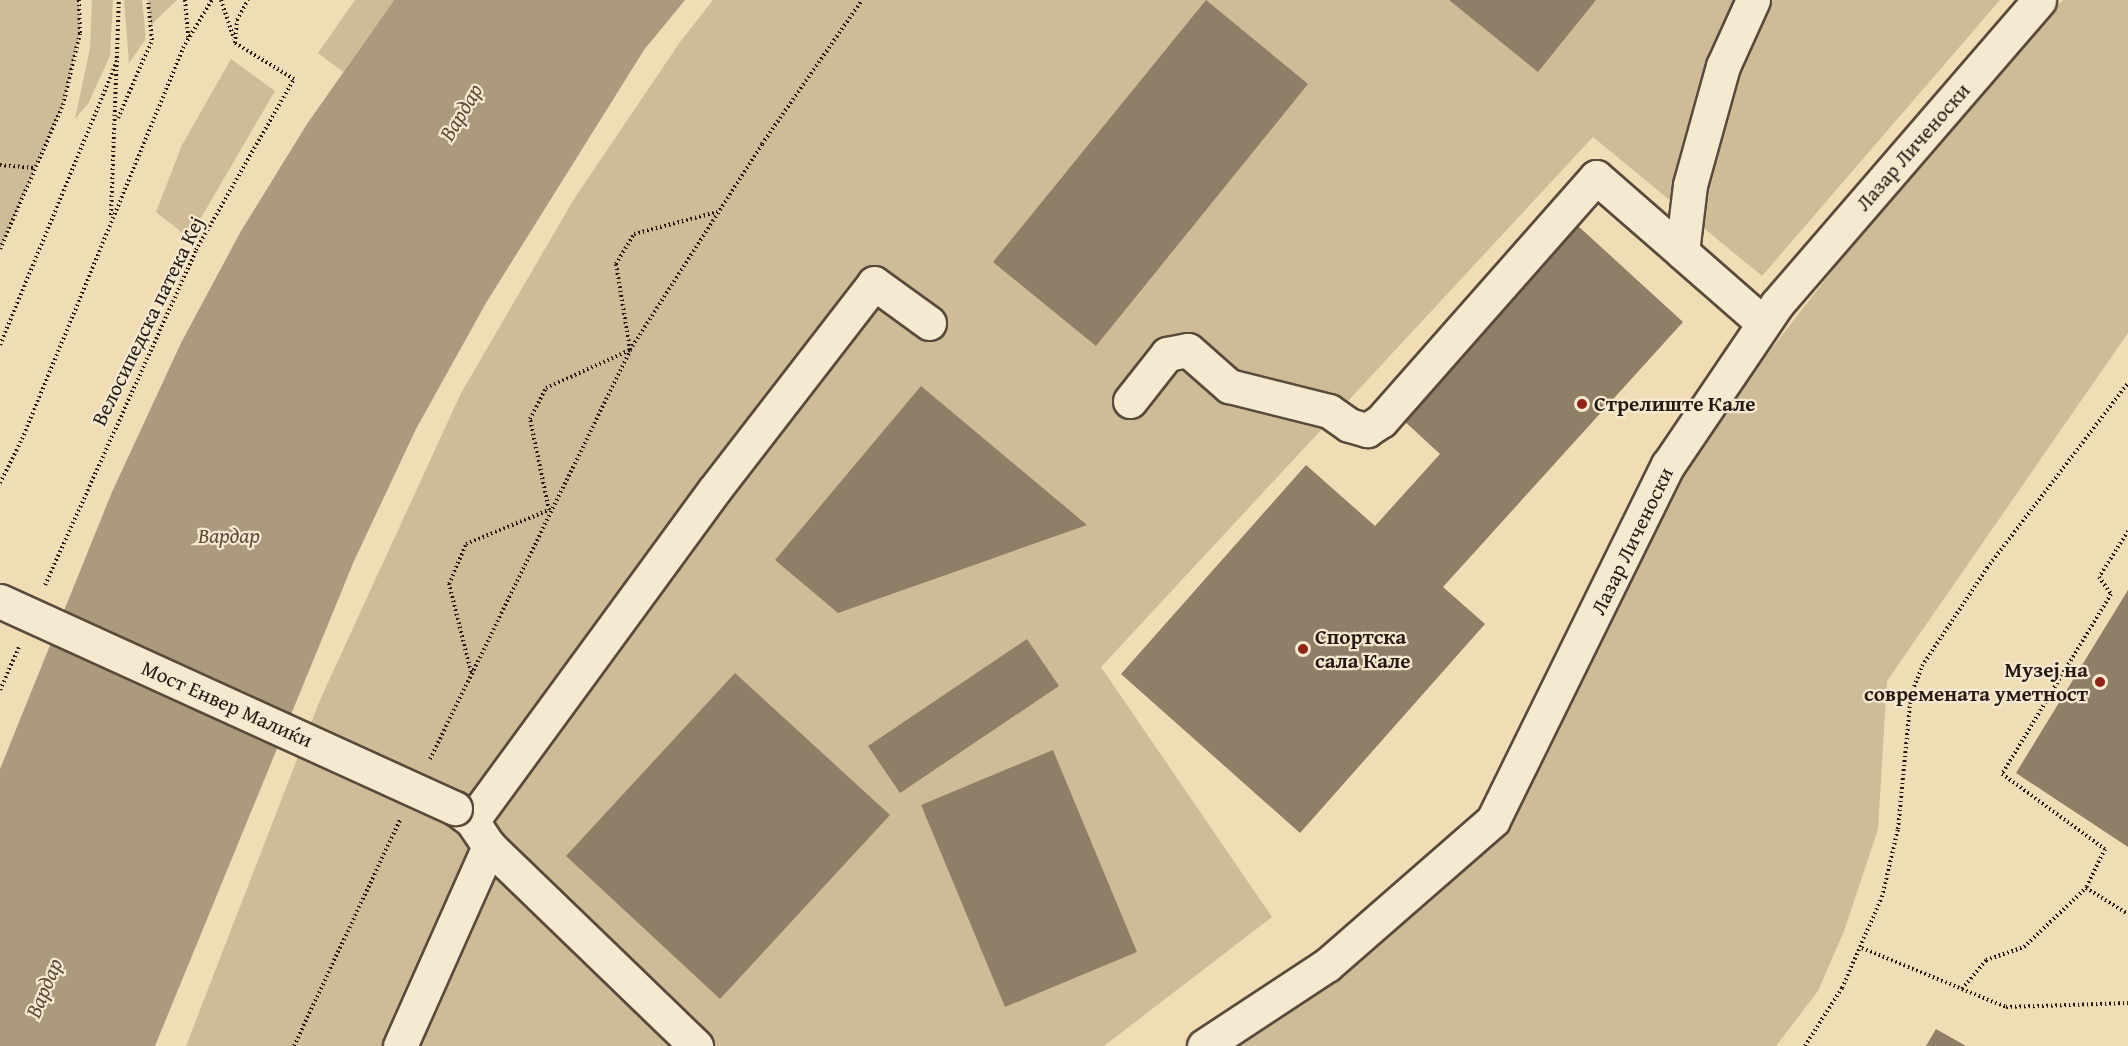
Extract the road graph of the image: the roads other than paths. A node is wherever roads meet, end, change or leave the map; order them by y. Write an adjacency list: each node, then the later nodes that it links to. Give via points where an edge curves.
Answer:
1 (1753, 0): 3 (street, via 1723,66 1690,185)
2 (2039, 0): 5 (street, Лазар Личеноски)
3 (1682, 252): 5 (street); 6 (street, via 1596,177 1381,421 1367,430 1329,411 1229,386 1188,350 1167,354)
4 (929, 323): 8 (street, via 874,283 715,489)
5 (1763, 323): 11 (street, Лазар Личеноски, via 1668,465 1493,820 1327,965)
6 (1130, 401)
7 (0, 601): 8 (street, Мост Енвер Малиќи, bridge)
8 (472, 825): 9 (street); 10 (street, Мост Енвер Малиќи)
9 (400, 1046)
10 (696, 1046)
11 (1204, 1046)

